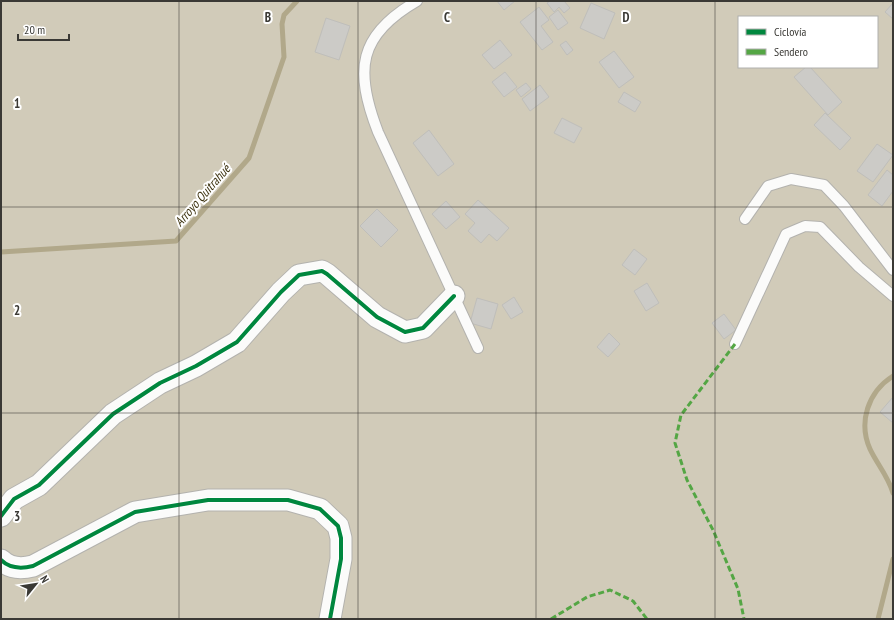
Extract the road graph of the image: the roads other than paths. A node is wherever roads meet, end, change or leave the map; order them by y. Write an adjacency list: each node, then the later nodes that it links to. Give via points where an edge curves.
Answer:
1 (417, 1): 4 (lane, via 397,12 381,27 369,46 364,66 365,90 378,132)
2 (745, 219): 3 (lane, via 768,186 791,179 824,185 844,206)
3 (893, 270)
4 (454, 296): 7 (lane); 8 (street, via 423,328 405,332 377,317 322,271 299,275 237,342 160,383 113,414 39,485 14,499)
5 (893, 296): 6 (lane, via 858,267 820,227 805,226 786,234)
6 (735, 344)
7 (478, 348)
8 (1, 516)
9 (1, 560): 10 (street, via 13,567 33,566 135,512 208,500 288,500 320,509 338,526 341,559)
10 (330, 619)

